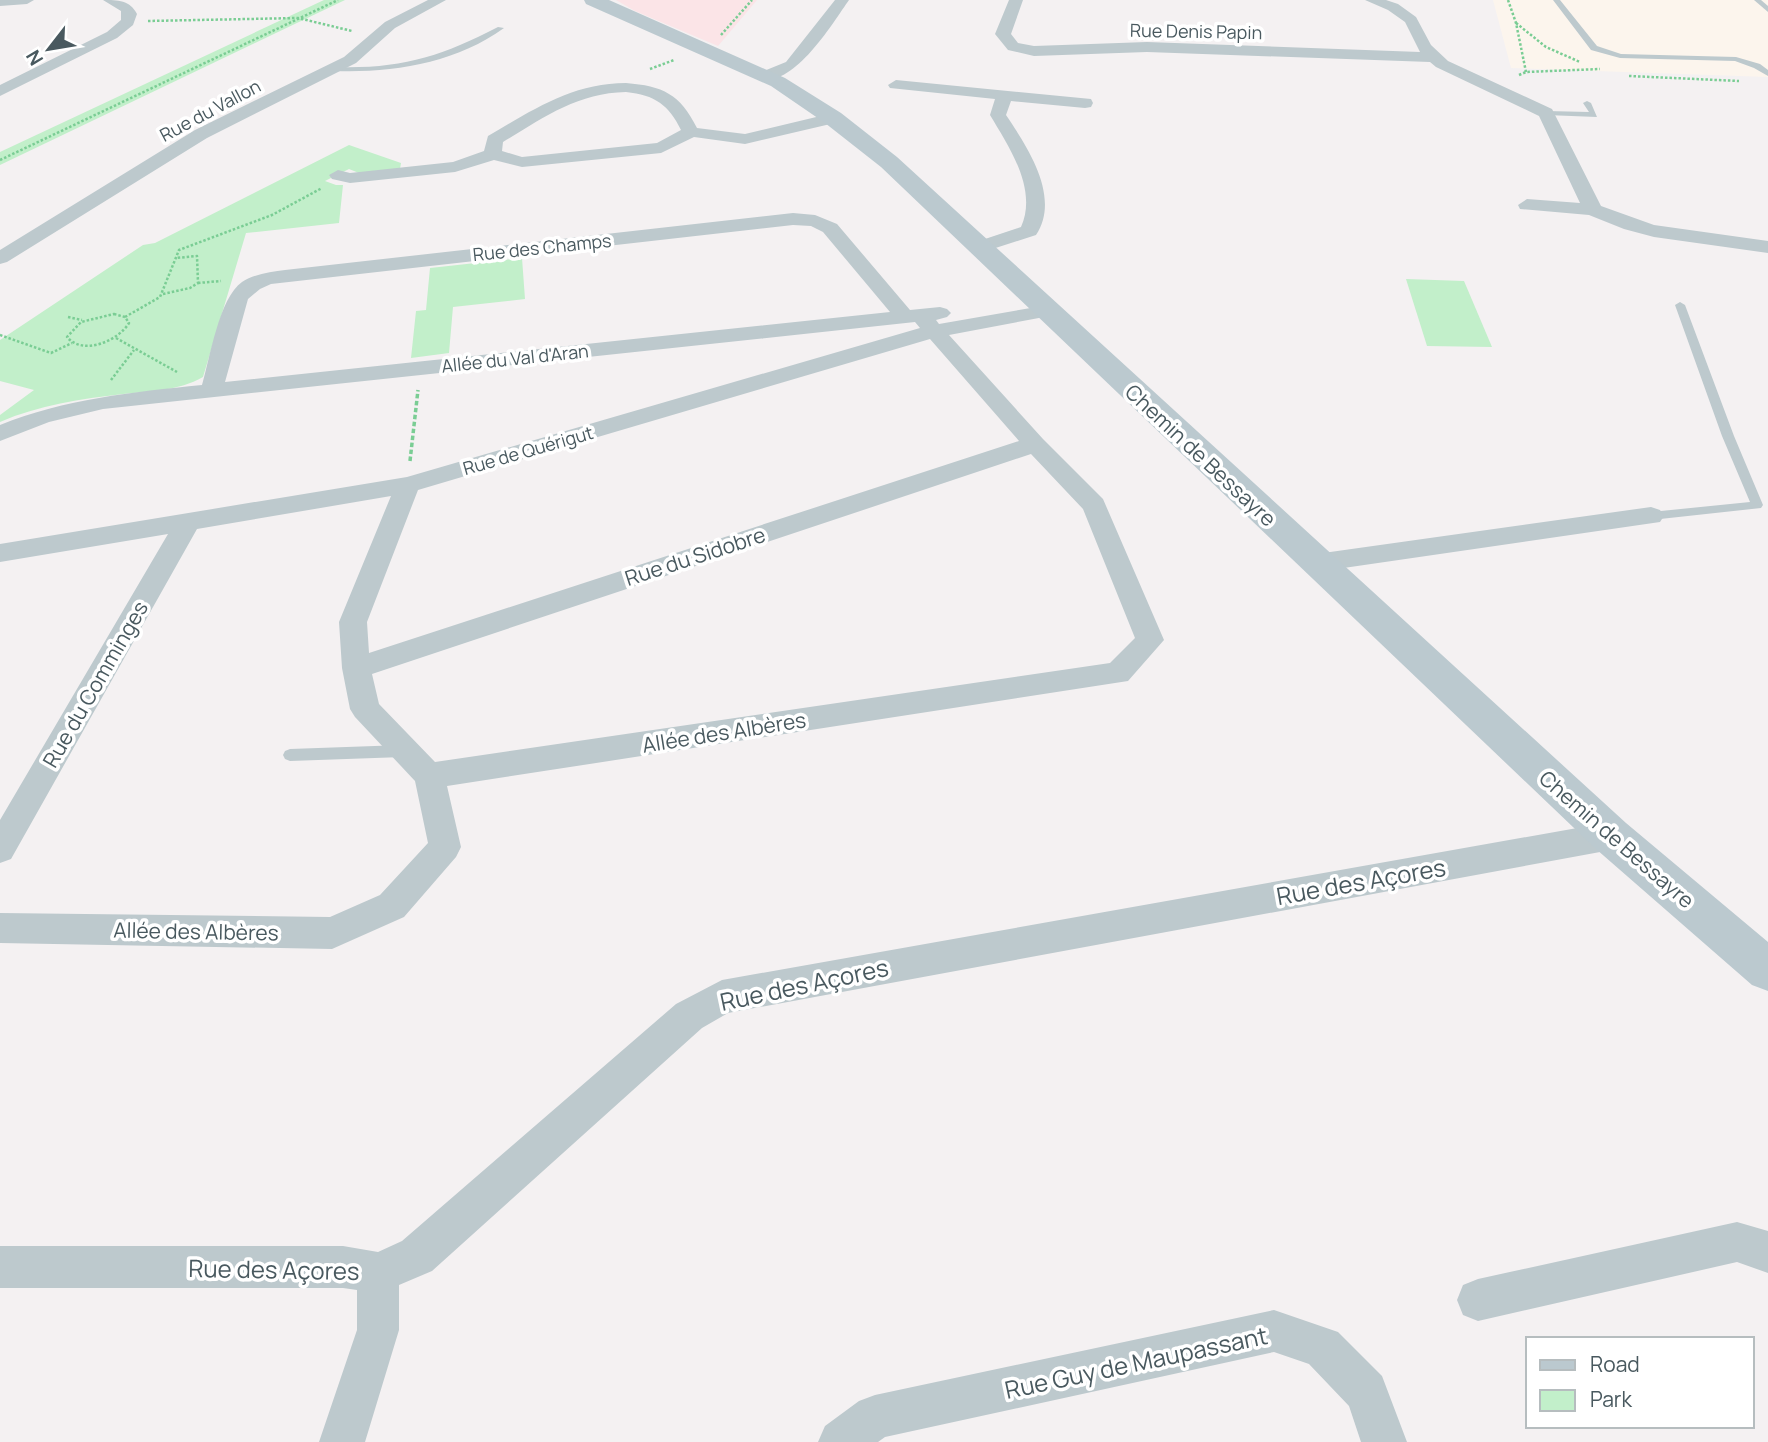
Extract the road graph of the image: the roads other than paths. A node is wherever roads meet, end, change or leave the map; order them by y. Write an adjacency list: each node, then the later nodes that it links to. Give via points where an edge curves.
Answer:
1 (27, 0): 10 (street)
2 (110, 0): 18 (street, via 127,8 128,22)
3 (439, 0): 14 (street, Rue du Vallon, via 404,17)
4 (593, 0): 16 (street, Chemin de Bessayre)
5 (842, 0): 16 (street, via 792,65)
6 (1016, 0): 13 (street, Rue Denis Papin, via 1003,34 1013,47 1034,51 1147,47)
7 (1372, 0): 13 (street, via 1411,20)
8 (1556, 0): 15 (lane, via 1594,48 1620,56 1736,59)
9 (1757, 0): 11 (lane)
10 (0, 2)
11 (1768, 10)
12 (500, 27): 14 (lane, via 457,50 415,64 376,70)
13 (1432, 57): 22 (street)
14 (335, 69): 31 (street, Rue du Vallon, via 201,134)
15 (1768, 74)
16 (765, 76): 23 (street, Chemin de Bessayre)
17 (896, 85): 19 (street)
18 (0, 91)
19 (1005, 95): 20 (street); 29 (street, via 998,116 1030,174 1034,219 1030,230)
20 (1085, 103)
21 (1587, 103): 22 (lane, via 1594,115)
22 (1546, 113): 28 (street)
23 (833, 118): 24 (street, via 745,139); 29 (street, Chemin de Bessayre, via 889,162)
24 (691, 132): 25 (street, via 661,148 522,162); 25 (street, via 675,105 659,93 627,88 575,95 494,140)
25 (493, 154): 26 (street, via 455,167)
26 (340, 176)
27 (1527, 205): 28 (street)
28 (1592, 209): 30 (street, via 1625,223)
29 (980, 247): 32 (street, Chemin de Bessayre)
30 (1768, 247)
31 (0, 258)
32 (1041, 304): 34 (street, Rue de Quérigut); 42 (street, Chemin de Bessayre)
33 (1680, 305): 39 (lane, via 1757,505)
34 (920, 321): 35 (street, Allée du Val d'Aran); 35 (street, Rue des Champs, via 830,228 793,219 256,282 239,298); 37 (street, Allée des Albères); 38 (street, Rue de Quérigut)
35 (212, 390): 36 (street, Allée du Val d'Aran, via 103,402 41,416)
36 (0, 434)
37 (1035, 444): 43 (street, Rue du Sidobre); 46 (street, Allée des Albères, via 1094,505 1150,640 1118,673)
38 (408, 485): 40 (street, Rue de Quérigut); 43 (street, via 353,622)
39 (1651, 516): 42 (street)
40 (189, 520): 41 (street, Rue de Quérigut); 48 (street, Rue du Comminges)
41 (0, 553)
42 (1316, 563): 47 (street, Chemin de Bessayre)
43 (356, 668): 44 (street, via 365,709)
44 (403, 751): 45 (lane); 46 (street)
45 (290, 755)
46 (429, 776): 49 (street, Allée des Albères, via 445,847 392,906 332,933)
47 (1611, 836): 50 (street, Chemin de Bessayre); 53 (street, Rue des Açores, via 722,997 689,1016 418,1256)
48 (0, 849)
49 (0, 928)
50 (1768, 970)
51 (1768, 1252): 54 (street, via 1737,1242)
52 (0, 1267): 53 (street, Rue des Açores, via 344,1266)
53 (379, 1273): 55 (street, via 378,1331)
54 (1478, 1300)
55 (342, 1442)
56 (841, 1442): 57 (street, Rue Guy de Maupassant, via 875,1417 1274,1331 1323,1347 1366,1392)
57 (1384, 1442)

